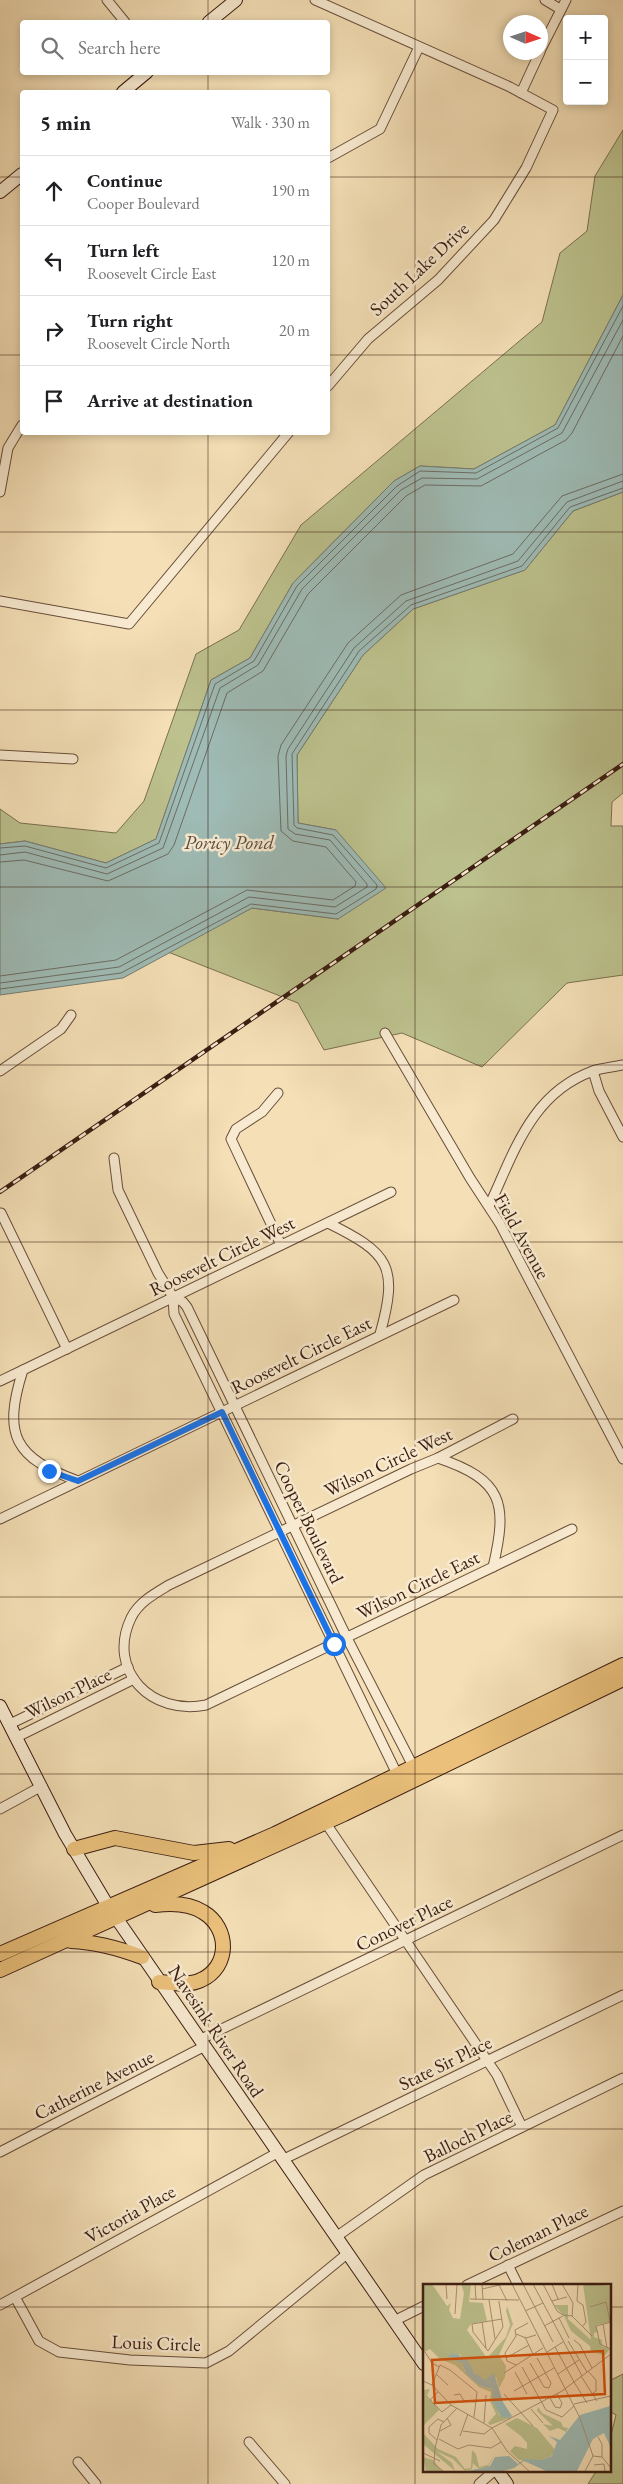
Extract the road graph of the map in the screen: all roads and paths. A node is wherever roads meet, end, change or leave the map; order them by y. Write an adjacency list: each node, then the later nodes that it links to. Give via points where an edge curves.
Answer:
1 (107, 0): 7 (street)
2 (236, 0): 8 (main road)
3 (315, 0): 10 (street, South Lake Drive)
4 (544, 0): 6 (street)
5 (566, 0): 6 (street)
6 (560, 9): 9 (street)
7 (123, 20)
8 (211, 20)
9 (548, 35)
10 (419, 47): 14 (street, South Lake Drive); 15 (street, via 380,129)
11 (536, 60): 14 (street)
12 (143, 75): 13 (main road)
13 (125, 90)
14 (521, 92): 18 (street, South Lake Drive, via 554,110 502,208 459,259 368,339)
15 (330, 157)
16 (20, 176): 17 (main road)
17 (0, 192)
18 (330, 384)
19 (20, 429): 21 (street, via 8,448)
20 (286, 435): 22 (street, via 129,624)
21 (0, 492)
22 (0, 601)
23 (0, 755): 24 (street)
24 (73, 758)
25 (71, 1016): 28 (street, via 60,1029)
26 (385, 1033): 34 (street, Field Avenue)
27 (623, 1065): 29 (street)
28 (0, 1071)
29 (593, 1071): 31 (street, via 599,1091); 34 (street, via 562,1088 537,1112 510,1155)
30 (278, 1093): 37 (street, via 262,1112 236,1129 231,1139)
31 (623, 1137)
32 (114, 1158): 38 (street, Cooper Boulevard, via 118,1190 158,1274)
33 (391, 1192): 36 (street, Roosevelt Circle West)
34 (489, 1206): 48 (street, Field Avenue)
35 (1, 1212): 41 (street)
36 (328, 1223): 37 (street, Roosevelt Circle West); 40 (street, via 368,1244 384,1266 390,1288)
37 (281, 1245): 38 (street, Roosevelt Circle West)
38 (173, 1297): 41 (street, Roosevelt Circle West); 44 (street, Cooper Boulevard, via 186,1304); 45 (street, Cooper Boulevard, via 174,1314)
39 (454, 1300): 40 (street, Roosevelt Circle East)
40 (380, 1334): 44 (street, Roosevelt Circle East)
41 (67, 1348): 42 (street, Roosevelt Circle West)
42 (23, 1370): 43 (street); 49 (street, via 12,1413 20,1443 39,1465)
43 (0, 1381)
44 (235, 1406): 45 (street, Roosevelt Circle East); 51 (street, Cooper Boulevard)
45 (222, 1412): 49 (street, Roosevelt Circle East); 53 (street, Cooper Boulevard)
46 (513, 1419): 47 (street, Wilson Circle West)
47 (438, 1458): 51 (street, Wilson Circle West); 54 (street, via 475,1473 495,1496 502,1523)
48 (623, 1459)
49 (78, 1481): 50 (street, Roosevelt Circle East)
50 (0, 1519)
51 (292, 1526): 53 (street, Wilson Circle West); 55 (street, Cooper Boulevard)
52 (572, 1529): 54 (street, Wilson Circle East)
53 (280, 1532): 56 (street, Cooper Boulevard); 58 (street, Wilson Circle West, via 148,1598 131,1618 125,1638)
54 (493, 1567): 55 (street, Wilson Circle East)
55 (347, 1638): 56 (street, Wilson Circle East); 64 (street, Cooper Boulevard)
56 (334, 1644): 59 (street, Wilson Circle East, via 196,1708 162,1703 144,1691); 65 (street, Cooper Boulevard)
57 (623, 1665): 64 (highway)
58 (128, 1667): 59 (street, Wilson Circle East); 62 (street, Wilson Place)
59 (134, 1679): 63 (street, Wilson Place)
60 (623, 1679): 68 (highway)
61 (0, 1706): 62 (main road, Navesink River Road)
62 (10, 1724): 63 (main road, Navesink River Road)
63 (17, 1737): 66 (main road, Navesink River Road)
64 (413, 1766): 65 (highway)
65 (397, 1774): 70 (highway)
66 (42, 1786): 67 (street); 71 (main road, Navesink River Road)
67 (0, 1809)
68 (325, 1822): 73 (highway); 75 (street)
69 (623, 1835): 75 (street, Conover Place)
70 (250, 1844): 71 (highway, via 197,1854 115,1838); 72 (highway)
71 (74, 1850): 72 (main road, Navesink River Road)
72 (108, 1906): 74 (main road, Navesink River Road); 77 (highway)
73 (144, 1906): 74 (highway); 80 (highway, via 176,1904 194,1908 216,1922 222,1933 223,1955 212,1973 193,1983)
74 (117, 1918): 76 (highway); 78 (main road, Navesink River Road)
75 (405, 1940): 82 (street, Conover Place); 83 (street)
76 (68, 1941): 78 (highway, via 92,1942); 79 (highway)
77 (0, 1954)
78 (142, 1957): 80 (main road, Navesink River Road)
79 (0, 1970)
80 (159, 1982): 82 (main road, Navesink River Road)
81 (623, 1995): 83 (street, State Sir Place)
82 (201, 2044): 86 (street, Catherine Avenue); 87 (main road, Navesink River Road)
83 (488, 2060): 85 (street); 87 (street, State Sir Place)
84 (623, 2078): 85 (street, Balloch Place)
85 (522, 2127): 89 (street, Balloch Place, via 424,2175)
86 (0, 2152)
87 (279, 2156): 89 (main road, Navesink River Road); 94 (street, Victoria Place)
88 (623, 2211): 91 (street, Coleman Place)
89 (336, 2237): 90 (main road, Navesink River Road)
90 (348, 2253): 94 (street, Louis Circle, via 229,2350 206,2363 130,2360 59,2352 39,2341); 97 (main road, Navesink River Road)
91 (508, 2265): 92 (street, Coleman Place); 93 (street)
92 (469, 2284)
93 (518, 2284)
94 (15, 2297): 95 (street, Victoria Place)
95 (0, 2305)
96 (423, 2306): 97 (street)
97 (394, 2321): 98 (main road, Navesink River Road)
98 (423, 2363)
99 (249, 2442): 104 (street)
100 (78, 2462): 103 (street)
101 (494, 2472): 105 (street)
102 (498, 2472): 106 (main road)
103 (96, 2484)
104 (285, 2484)
105 (479, 2484)
106 (507, 2484)

